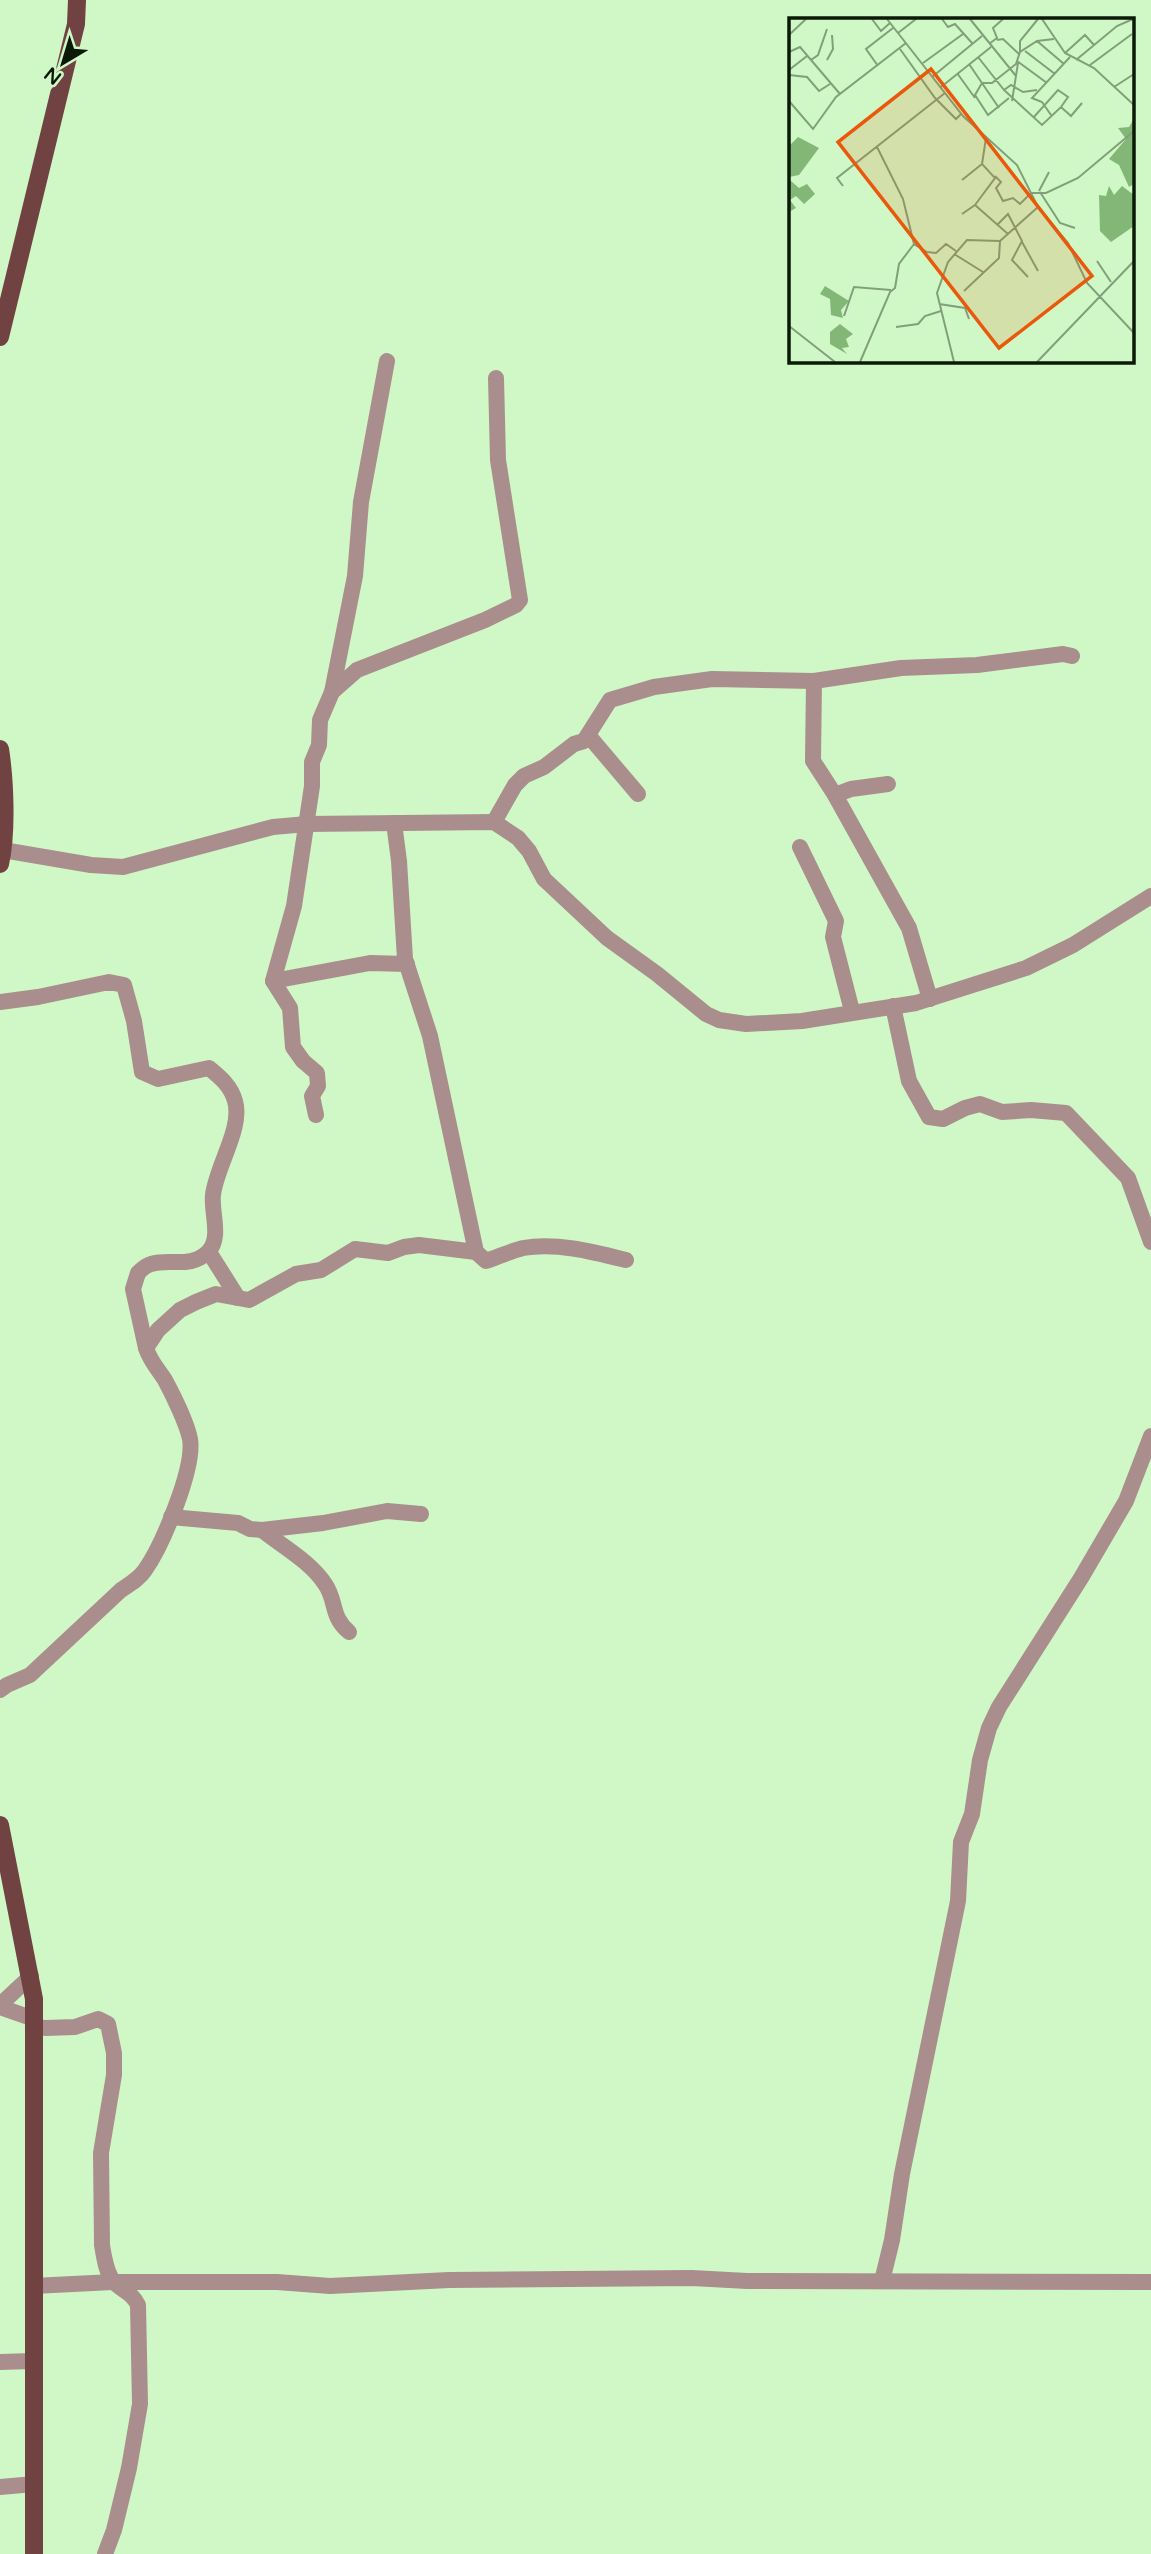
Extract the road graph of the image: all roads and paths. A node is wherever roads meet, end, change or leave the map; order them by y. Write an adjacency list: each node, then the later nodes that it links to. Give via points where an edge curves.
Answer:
1 (77, 0): 2 (main road, via 76,24)
2 (0, 337)
3 (387, 361): 7 (street, via 361,502 355,576)
4 (496, 378): 7 (street, via 498,460 520,600 485,620 357,670)
5 (1072, 656): 6 (street, via 901,668)
6 (814, 681): 8 (street, via 712,679 654,687 610,700); 12 (street, via 813,761)
7 (332, 692): 15 (street, via 320,720 319,745 312,762)
8 (588, 735): 11 (street); 13 (street, via 524,776)
9 (0, 749): 17 (main road)
10 (888, 784): 12 (street)
11 (638, 794)
12 (835, 795): 21 (street, via 909,928)
13 (494, 822): 14 (street); 24 (street, via 518,838 544,879 607,938 706,1014 746,1024 802,1021)
14 (394, 823): 15 (street); 19 (street)
15 (307, 824): 17 (street, via 274,827 123,867); 20 (street, via 294,906)
16 (800, 847): 24 (street, via 836,920 834,937)
17 (1, 857)
18 (1151, 896): 21 (street, via 1049,958)
19 (407, 964): 20 (street, via 370,963); 28 (street, via 430,1036)
20 (272, 981): 25 (street, via 290,1009 293,1047 317,1073 318,1086 312,1096)
21 (930, 999): 23 (street)
22 (0, 1002): 27 (street, via 121,983 134,1021 142,1072 158,1079 209,1068 225,1082 237,1114 216,1177 214,1241)
23 (892, 1006): 24 (street); 26 (street, via 909,1081 929,1117 943,1119 981,1104 1002,1112 1066,1113 1128,1178)
24 (852, 1011)
25 (316, 1115)
26 (1151, 1242)
27 (209, 1252): 30 (street); 31 (street, via 192,1263 151,1264 138,1272 133,1289)
28 (476, 1252): 29 (street, via 486,1261 523,1248 596,1252); 30 (street, via 432,1246 388,1253 355,1249 321,1270 296,1274 249,1300)
29 (626, 1260)
30 (238, 1298): 31 (street, via 216,1294 180,1310)
31 (146, 1348): 34 (street, via 190,1438 188,1467)
32 (1151, 1436): 42 (street, via 1126,1501 989,1728 972,1814 961,1842 958,1901)
33 (421, 1514): 35 (street, via 387,1511)
34 (171, 1517): 35 (street, via 227,1521); 37 (street, via 137,1579 30,1675)
35 (262, 1530): 36 (street, via 327,1585 339,1624)
36 (349, 1632)
37 (0, 1690)
38 (0, 1825): 39 (main road)
39 (30, 1976): 40 (street); 41 (main road)
40 (0, 2006): 41 (street)
41 (34, 2022): 43 (street, via 45,2028 75,2027 98,2019 108,2024 114,2075 101,2153 102,2245); 45 (main road)
42 (881, 2281): 43 (street, via 692,2277 330,2286); 44 (street)
43 (113, 2282): 45 (street); 51 (street, via 133,2295 138,2305 140,2404 129,2468)
44 (1151, 2283)
45 (33, 2286): 46 (main road)
46 (33, 2361): 47 (street); 48 (main road)
47 (0, 2362)
48 (34, 2484): 49 (street); 50 (main road)
49 (0, 2487)
50 (34, 2554)
51 (105, 2554)

